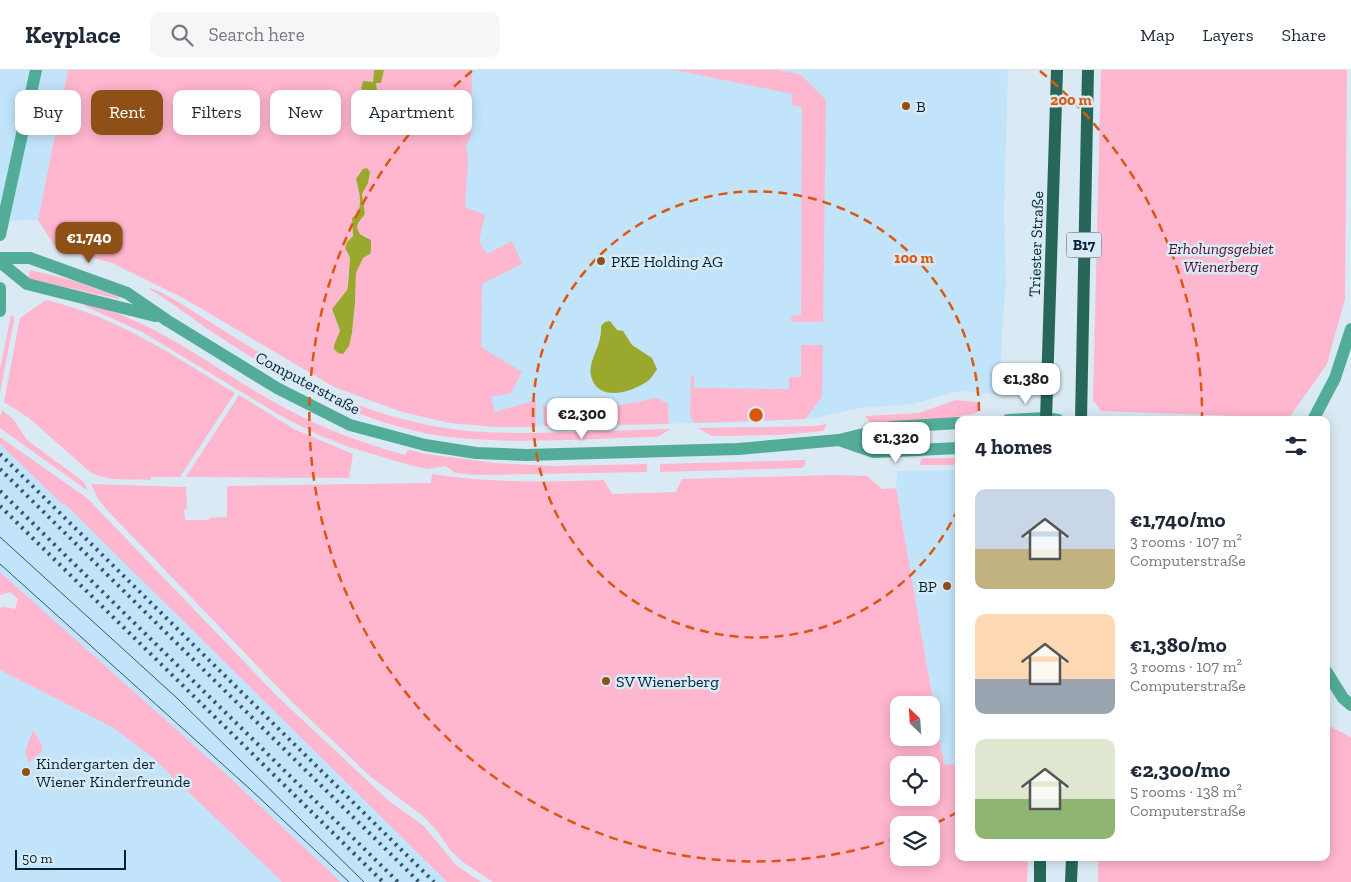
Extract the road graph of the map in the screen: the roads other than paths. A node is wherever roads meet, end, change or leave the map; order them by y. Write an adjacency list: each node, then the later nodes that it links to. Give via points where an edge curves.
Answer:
1 (36, 70): 4 (street)
2 (1057, 70): 11 (main road, Triester Straße / B17)
3 (1088, 70): 12 (main road, B17)
4 (0, 235)
5 (0, 258): 9 (street, Computerstraße, via 30,258 114,287)
6 (0, 262): 9 (street, Computerstraße, via 27,284)
7 (0, 288): 8 (street)
8 (0, 311)
9 (162, 318): 15 (street, Computerstraße, via 277,388 350,425 425,445 476,453 526,455 738,449)
10 (1351, 329): 13 (street, via 1335,378)
11 (1050, 416)
12 (1081, 416)
13 (1315, 416)
14 (955, 423): 15 (street, Computerstraße, via 892,427)
15 (839, 440): 16 (street, Computerstraße, via 874,452)
16 (955, 448)
17 (1330, 677): 18 (street, via 1343,698)
18 (1351, 704)
19 (1040, 861): 21 (main road)
20 (1072, 861): 22 (main road)
21 (1040, 882)
22 (1071, 882)

